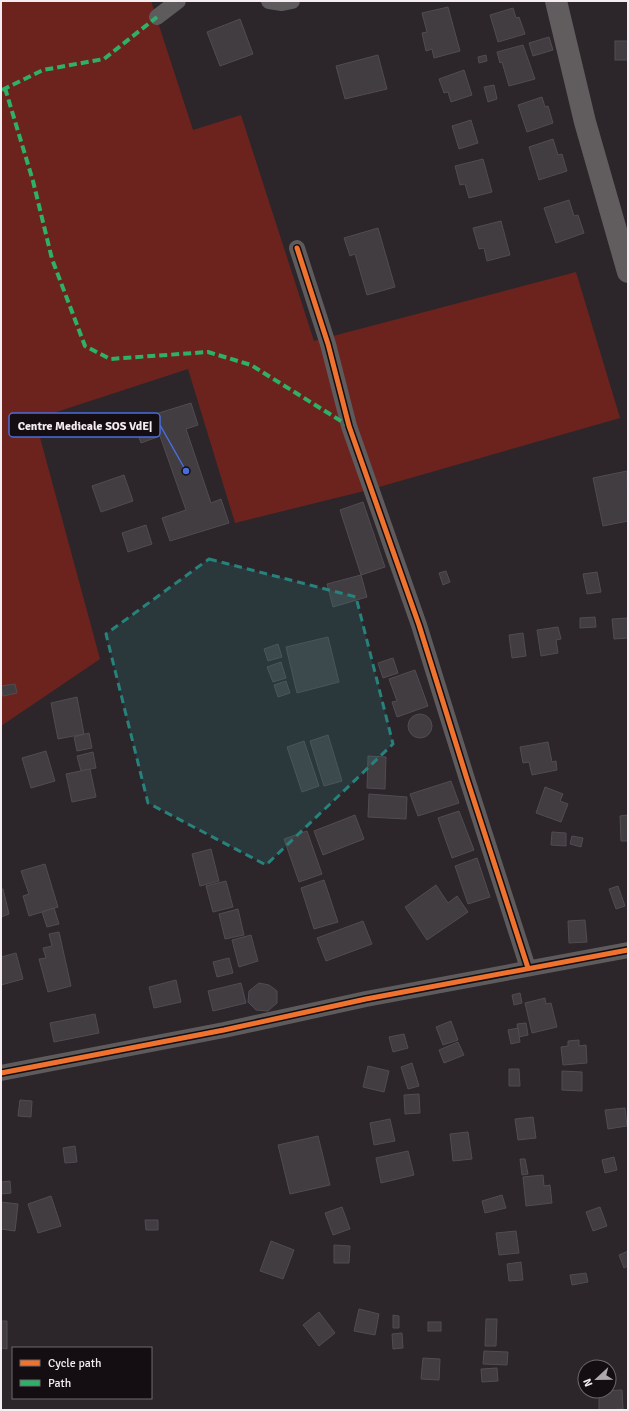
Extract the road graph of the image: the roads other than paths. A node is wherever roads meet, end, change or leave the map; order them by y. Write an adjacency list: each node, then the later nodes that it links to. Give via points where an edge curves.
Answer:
1 (178, 1): 5 (street)
2 (269, 1): 3 (street)
3 (292, 1)
4 (556, 1): 7 (main road, via 584,122)
5 (157, 17)
6 (297, 248): 9 (street, via 328,344 349,426 419,625)
7 (628, 272)
8 (628, 950): 9 (street)
9 (528, 968): 10 (street)
10 (1, 1073)

